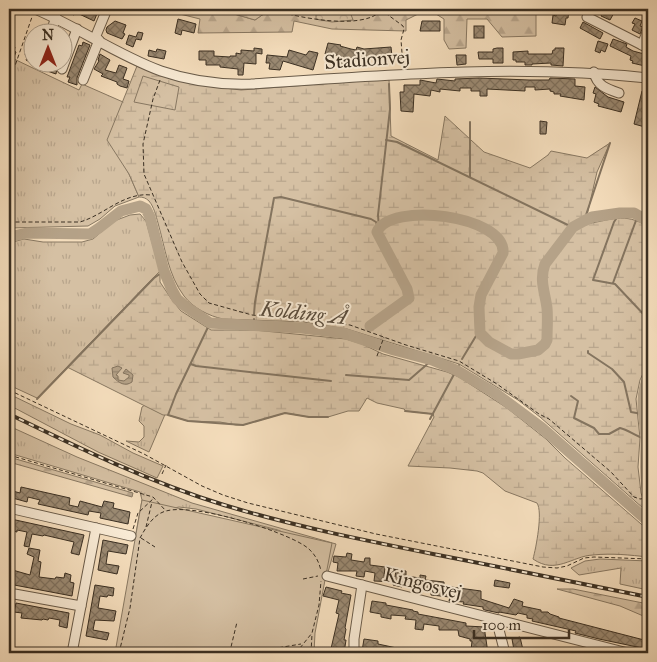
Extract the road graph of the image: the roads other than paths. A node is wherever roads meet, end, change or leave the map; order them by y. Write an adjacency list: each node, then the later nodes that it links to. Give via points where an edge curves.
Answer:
1 (35, 9): 4 (street, Stadionvej)
2 (107, 9): 8 (street)
3 (587, 17): 10 (street)
4 (56, 18): 5 (street); 6 (street, Stadionvej)
5 (54, 22)
6 (78, 29): 8 (street, Stadionvej); 9 (street)
7 (648, 30): 10 (street)
8 (97, 39): 11 (street, Stadionvej, via 163,72 230,84 445,72); 13 (street)
9 (72, 44)
10 (645, 47)
11 (594, 72): 12 (street, Stadionvej); 14 (street, via 600,85)
12 (648, 78)
13 (83, 80)
14 (619, 93)
15 (9, 508): 16 (street)
16 (96, 528): 17 (street); 21 (street)
17 (136, 537)
18 (324, 576): 19 (street, Kingosvej)
19 (362, 585): 22 (street, Kingosvej); 24 (street)
20 (9, 593): 21 (street)
21 (81, 606): 23 (street)
22 (499, 620): 25 (street); 26 (street, Kingosvej)
23 (72, 653)
24 (354, 653)
25 (505, 653)
26 (628, 653)

